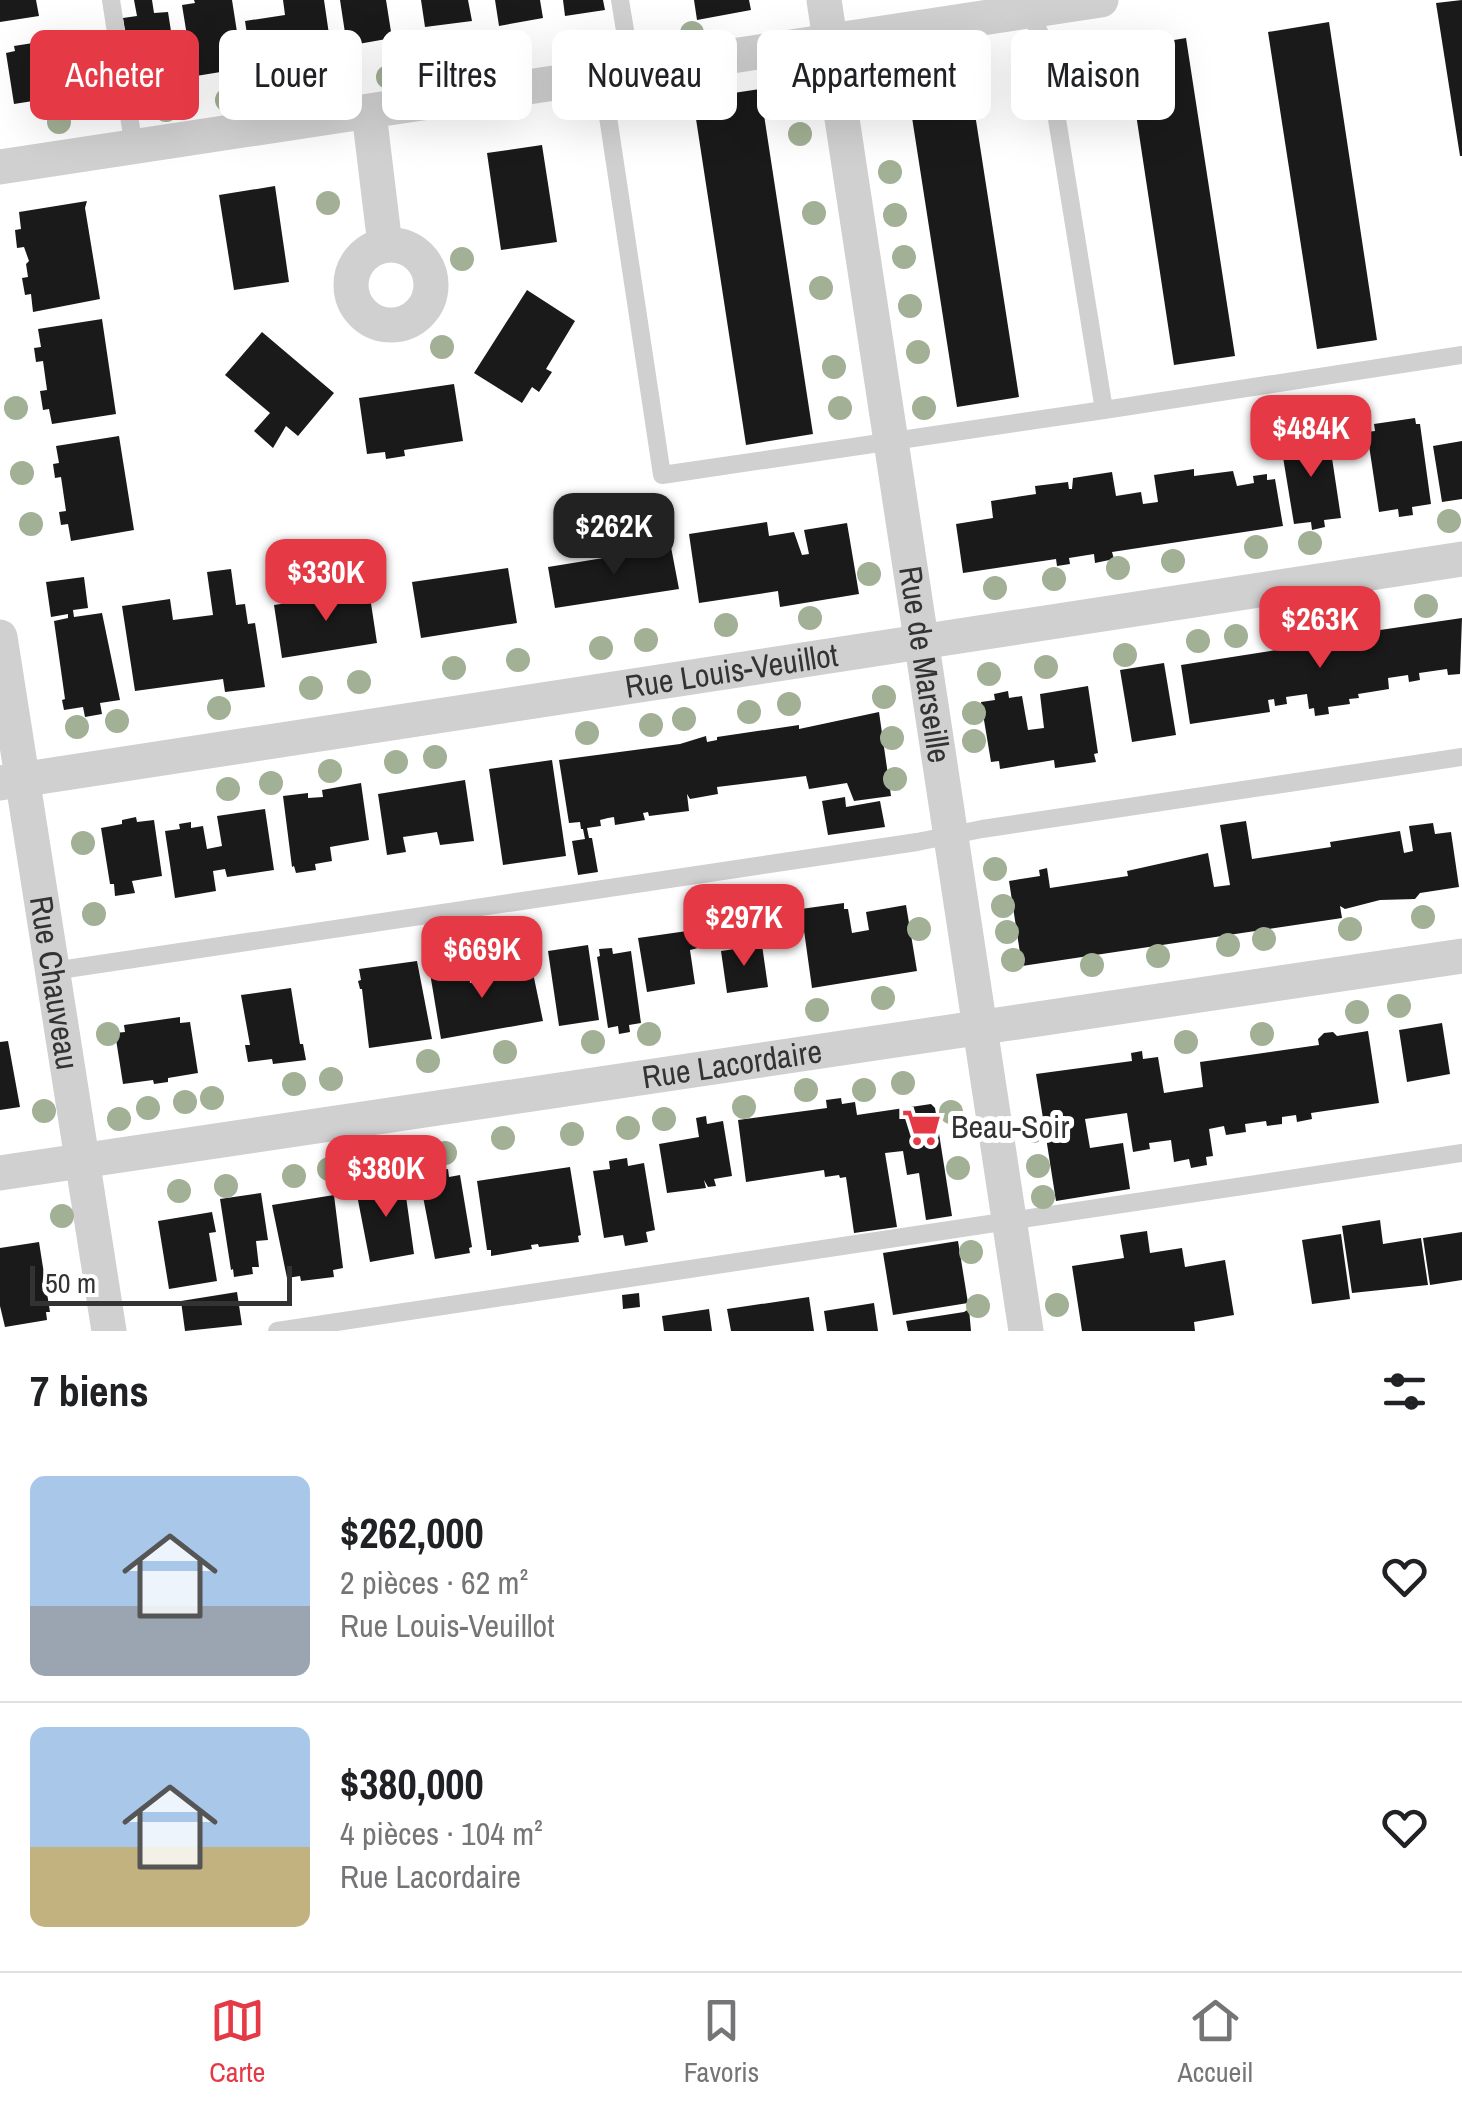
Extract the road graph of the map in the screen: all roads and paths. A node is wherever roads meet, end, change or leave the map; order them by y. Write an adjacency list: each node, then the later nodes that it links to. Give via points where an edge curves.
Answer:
1 (111, 0): 13 (lane)
2 (620, 0): 6 (lane)
3 (824, 0): 7 (street, Rue de Marseille)
4 (1101, 0): 5 (street)
5 (1028, 6): 8 (street); 17 (lane, via 1044,46)
6 (619, 30)
7 (829, 30)
8 (897, 30)
9 (552, 85): 10 (street)
10 (368, 113): 13 (street); 15 (street)
11 (622, 120): 18 (lane, via 662,475)
12 (843, 120): 18 (street, Rue de Marseille)
13 (134, 148): 14 (street)
14 (0, 167)
15 (385, 244)
16 (1462, 355): 17 (lane)
17 (1104, 410): 18 (lane)
18 (890, 440): 21 (street, Rue de Marseille)
19 (1462, 558): 21 (street, Rue Louis-Veuillot)
20 (0, 636): 23 (street, Rue Chauveau)
21 (920, 641): 23 (street, Rue Louis-Veuillot); 24 (street, Rue de Marseille)
22 (1462, 756): 24 (lane)
23 (10, 781): 26 (street, Rue Chauveau)
24 (948, 836): 26 (lane); 27 (street, Rue de Marseille)
25 (1462, 956): 27 (street, Rue Lacordaire)
26 (53, 971): 29 (street, Rue Chauveau)
27 (978, 1029): 29 (street, Rue Lacordaire); 31 (street, Rue de Marseille)
28 (1462, 1153): 31 (lane)
29 (83, 1160): 30 (street, Rue Lacordaire); 32 (street, Rue Chauveau)
30 (0, 1173)
31 (1008, 1222): 33 (lane); 34 (street, Rue de Marseille)
32 (109, 1331)
33 (277, 1331)
34 (1026, 1331)

